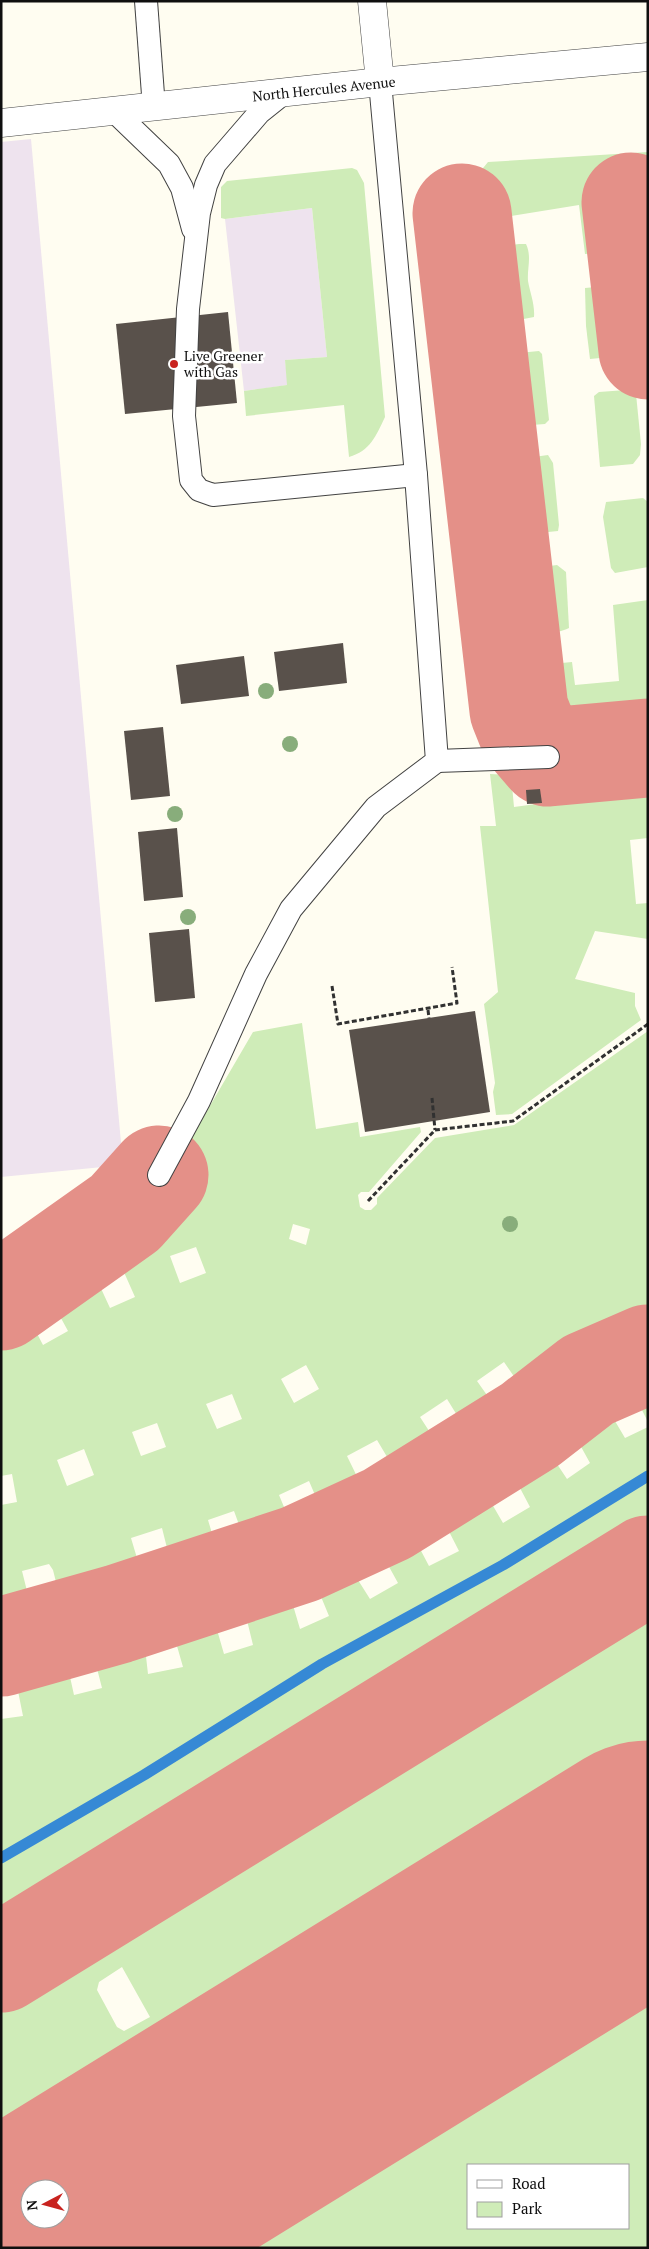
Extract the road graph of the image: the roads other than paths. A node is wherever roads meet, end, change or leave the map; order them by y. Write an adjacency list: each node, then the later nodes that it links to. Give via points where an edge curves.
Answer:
1 (146, 1): 6 (lane)
2 (372, 1): 4 (street)
3 (648, 57): 4 (street, North Hercules Avenue)
4 (380, 82): 5 (street, North Hercules Avenue); 10 (lane)
5 (284, 93): 6 (street, North Hercules Avenue); 9 (lane, via 259,113 215,164 199,213)
6 (154, 108): 7 (street, North Hercules Avenue)
7 (115, 112): 8 (street, North Hercules Avenue); 9 (lane, via 169,164 182,188)
8 (1, 124)
9 (195, 245): 10 (lane, via 188,309 184,416 191,480 199,490 213,495)
10 (416, 474): 12 (lane)
11 (548, 757): 12 (lane)
12 (437, 762): 13 (lane, via 376,807 291,909 256,974 199,1101)
13 (159, 1175)

